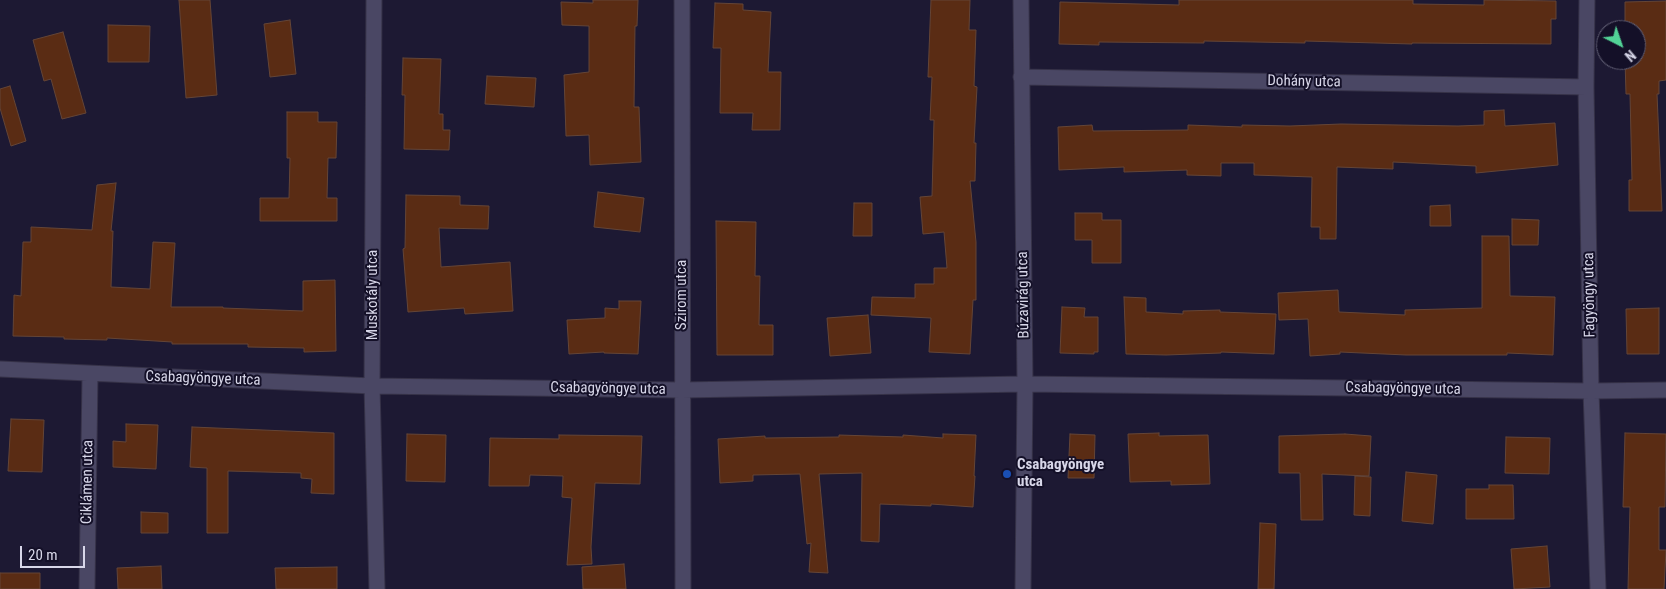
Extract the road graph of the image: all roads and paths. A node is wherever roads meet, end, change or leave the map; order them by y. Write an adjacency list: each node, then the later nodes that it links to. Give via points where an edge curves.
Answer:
1 (374, 0): 10 (street, Muskotály utca)
2 (682, 0): 11 (street, Szirom utca)
3 (1022, 0): 5 (street, Búzavirág utca)
4 (1587, 0): 6 (street, Fagyöngy utca)
5 (1021, 77): 6 (street, Dohány utca); 9 (street, Búzavirág utca)
6 (1586, 87): 13 (street, Fagyöngy utca)
7 (0, 369): 8 (street, Csabagyöngye utca)
8 (90, 374): 10 (street, Csabagyöngye utca); 14 (street, Ciklámen utca)
9 (1025, 384): 11 (street, Csabagyöngye utca); 13 (street, Csabagyöngye utca); 17 (street, Búzavirág utca)
10 (372, 386): 11 (street, Csabagyöngye utca); 15 (street, Muskotály utca)
11 (682, 390): 16 (street, Szirom utca)
12 (1666, 390): 13 (street, Csabagyöngye utca)
13 (1592, 391): 18 (street, Fagyöngy utca)
14 (87, 589)
15 (377, 589)
16 (683, 589)
17 (1023, 589)
18 (1598, 589)

